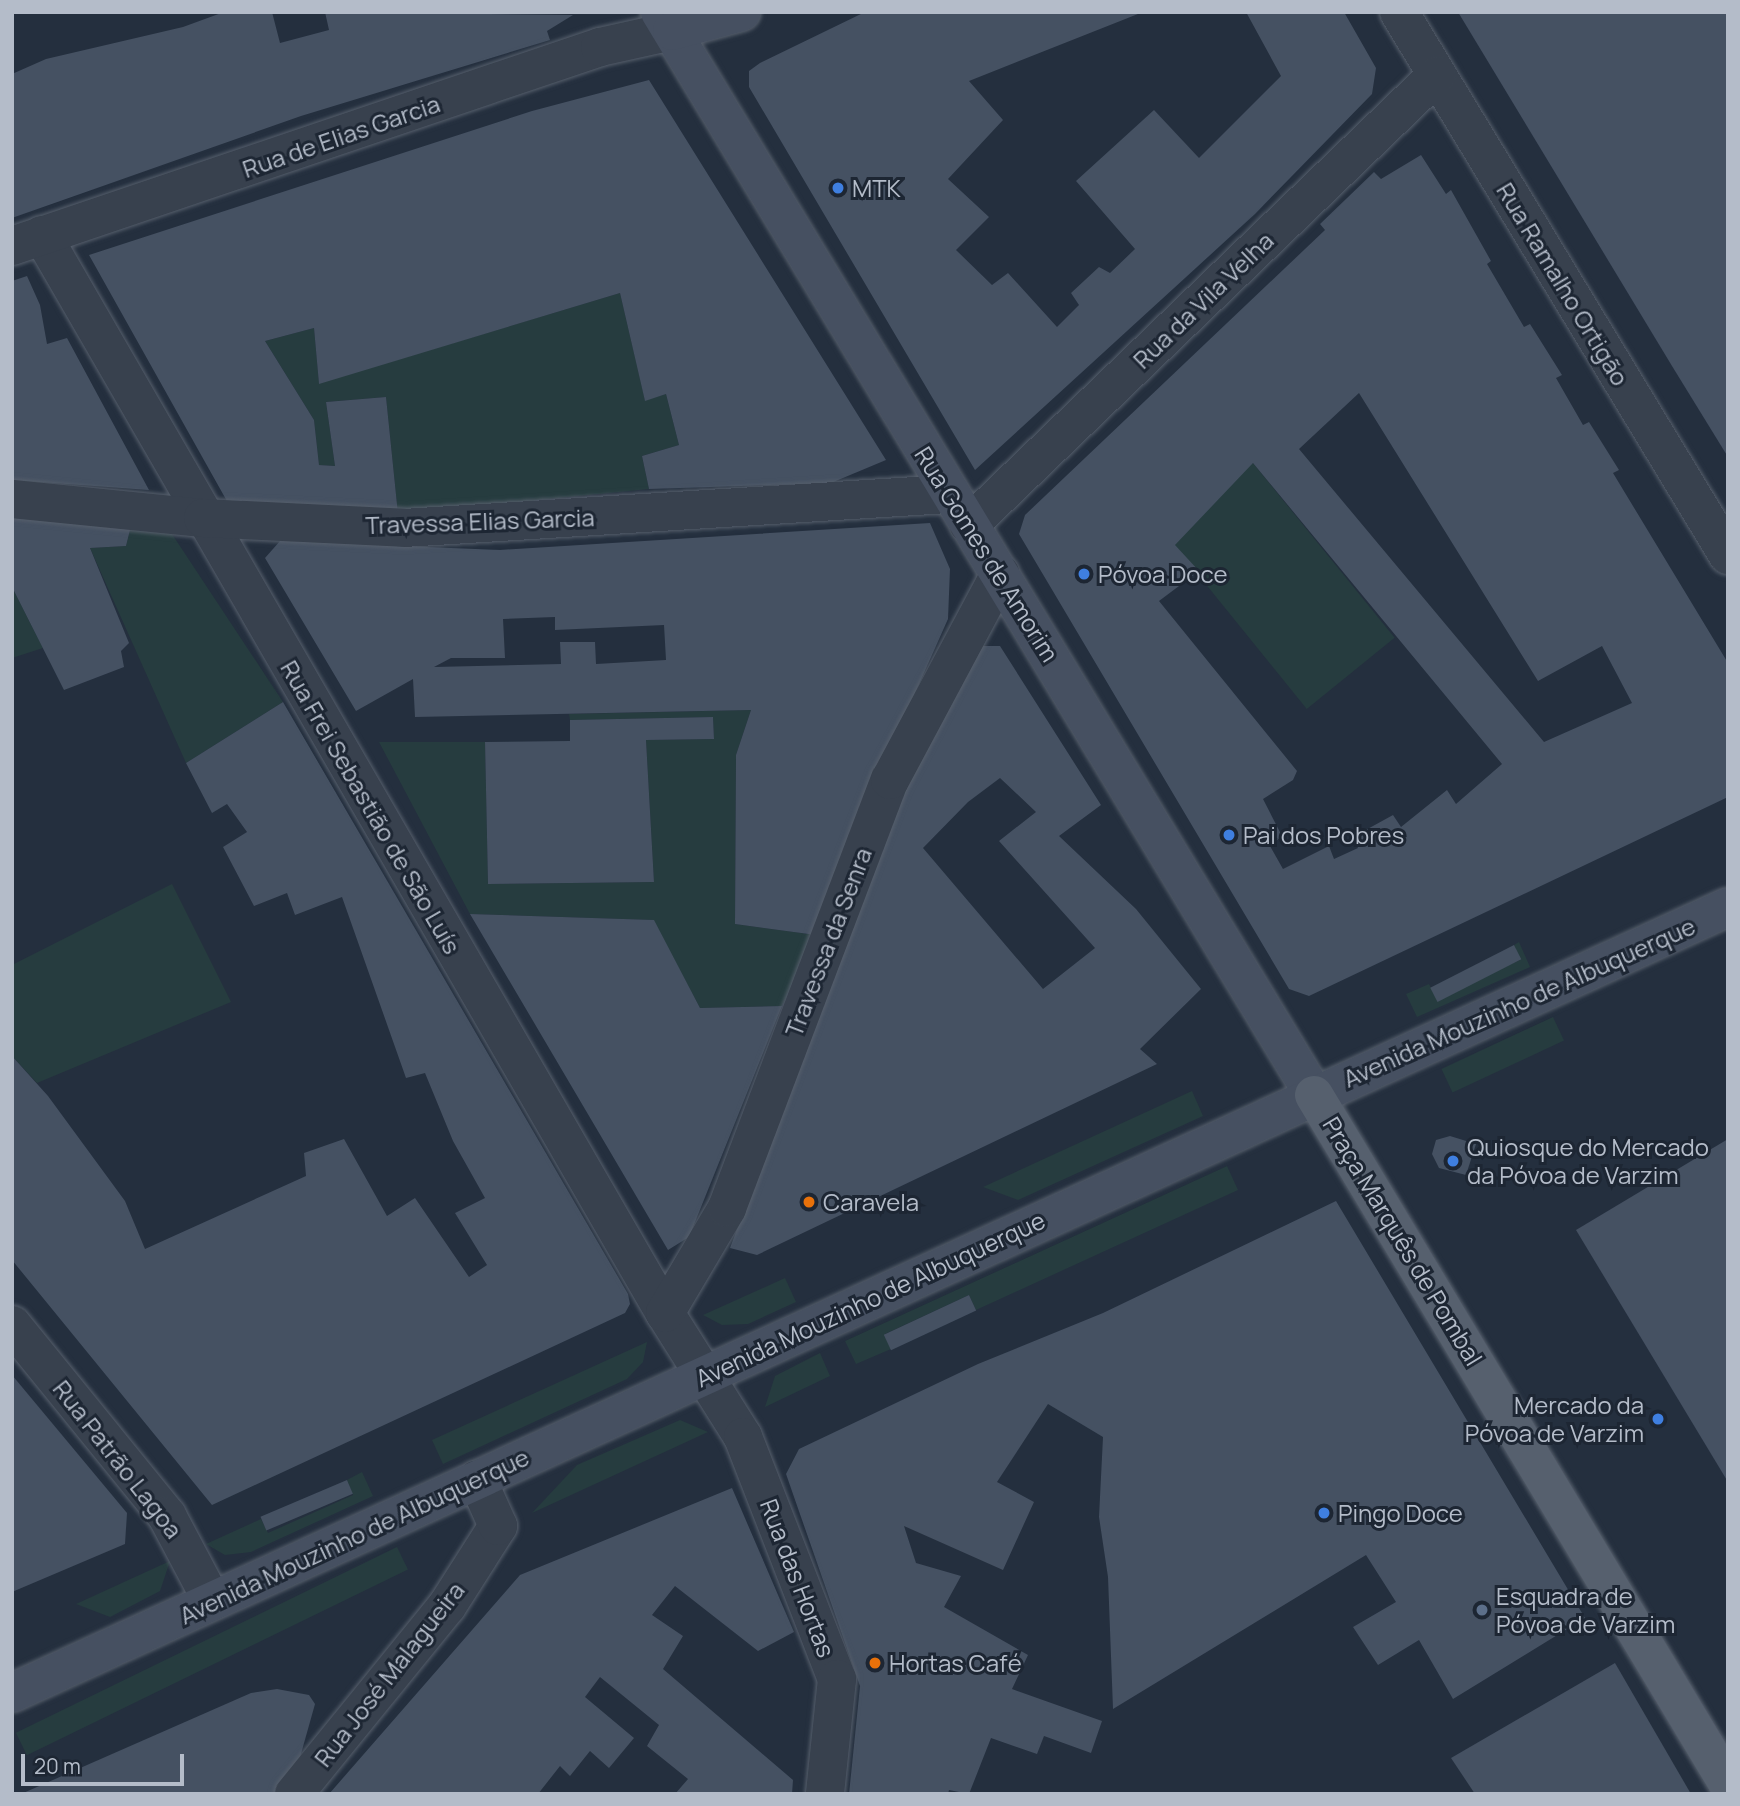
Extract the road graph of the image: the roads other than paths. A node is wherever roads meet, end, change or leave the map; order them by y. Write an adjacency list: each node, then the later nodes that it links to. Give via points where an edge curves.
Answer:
1 (741, 12): 3 (main road)
2 (1399, 12): 4 (street, Rua Ramalho Ortigão)
3 (666, 22): 5 (street, Rua de Elias Garcia); 7 (main road, Rua Gomes de Amorim)
4 (1437, 75): 7 (street, Rua da Vila Velha); 9 (street, Rua Ramalho Ortigão)
5 (27, 241): 8 (street, Rua Frei Sebastião de São Luís)
6 (12, 499): 8 (street, Travessa Elias Garcia)
7 (958, 509): 8 (street, Travessa Elias Garcia, via 404,528); 10 (main road, Rua Gomes de Amorim)
8 (203, 518): 13 (street, Rua Frei Sebastião de São Luís)
9 (1728, 555)
10 (1000, 574): 12 (main road, Rua Gomes de Amorim); 13 (street, Travessa da Senra, via 890,780 727,1208)
11 (1728, 907): 12 (main road, Avenida Mouzinho de Albuquerque)
12 (1314, 1095): 15 (main road, Avenida Mouzinho de Albuquerque); 19 (main road, Praça Marquês de Pombal)
13 (665, 1313): 15 (street, Rua Frei Sebastião de São Luís)
14 (12, 1325): 17 (street, Rua Patrão Lagoa, via 167,1516)
15 (704, 1375): 16 (main road, Avenida Mouzinho de Albuquerque); 21 (street, Rua das Hortas, via 743,1437 837,1679)
16 (477, 1479): 17 (main road, Avenida Mouzinho de Albuquerque); 20 (street, Rua José Malagueira, via 498,1526 447,1606)
17 (212, 1601): 18 (main road, Avenida Mouzinho de Albuquerque)
18 (12, 1693)
19 (1728, 1784)
20 (294, 1794)
21 (825, 1794)

